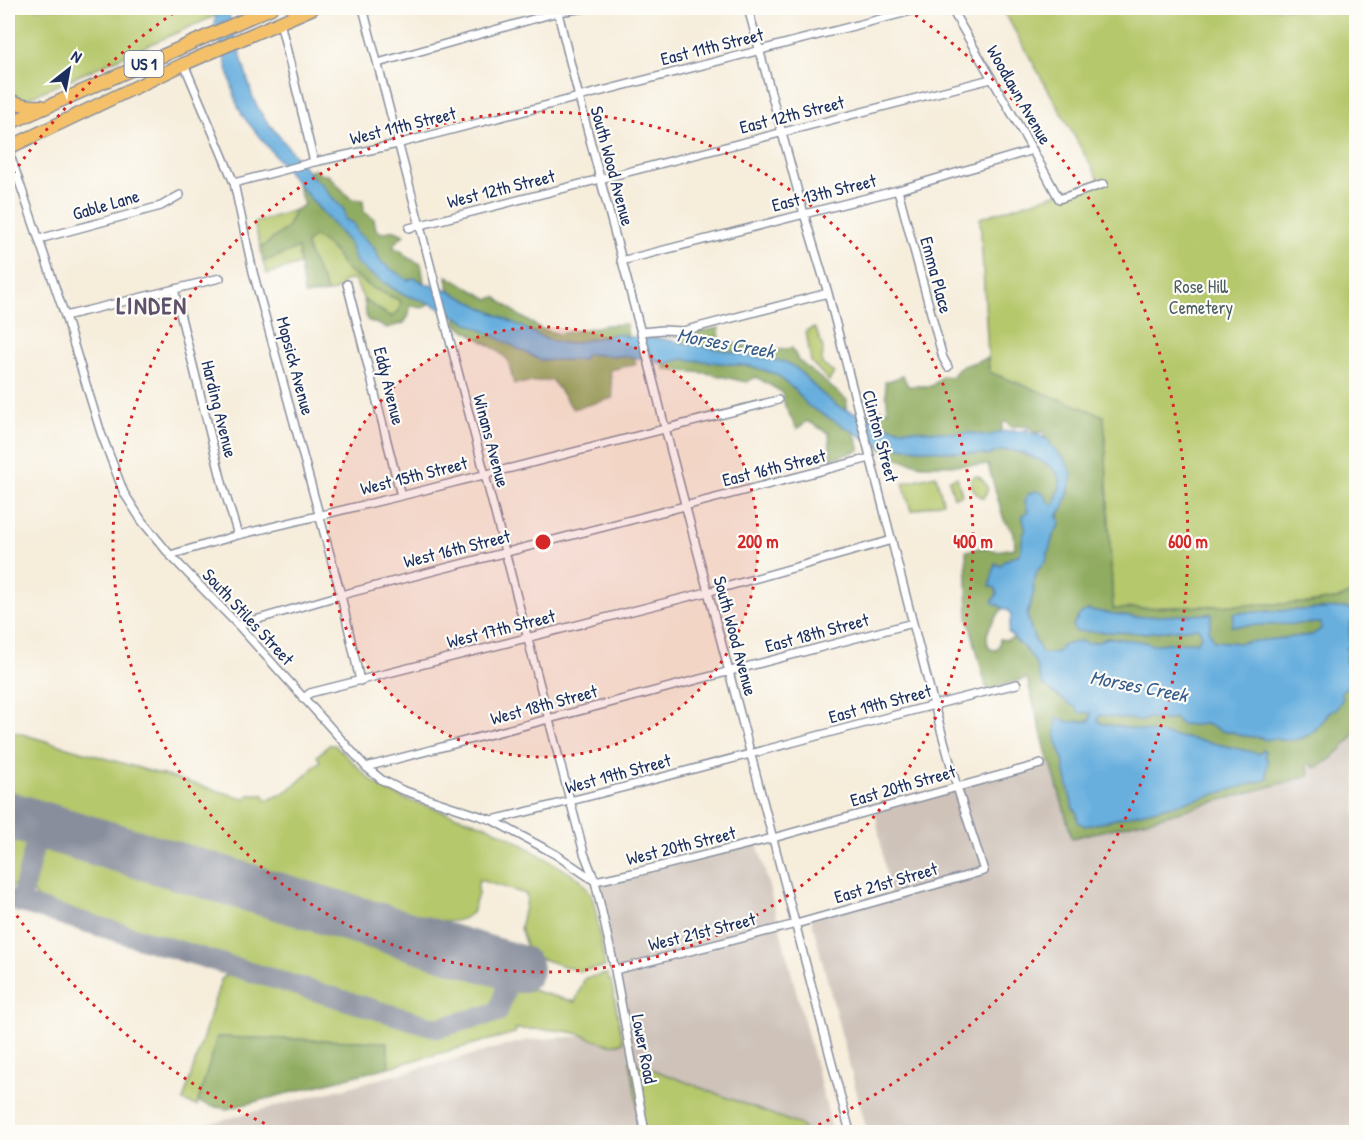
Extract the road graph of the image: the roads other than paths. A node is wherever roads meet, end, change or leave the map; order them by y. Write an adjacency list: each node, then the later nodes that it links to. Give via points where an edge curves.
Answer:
1 (271, 8): 16 (highway, US 1)
2 (313, 8): 9 (highway, US 1)
3 (363, 8): 11 (street, Winans Avenue)
4 (586, 8): 8 (street)
5 (748, 8): 10 (street, Clinton Street)
6 (923, 8): 10 (street, East 11th Street)
7 (951, 8): 13 (street, Woodlawn Avenue)
8 (558, 10): 11 (street); 14 (street, South Wood Avenue)
9 (280, 22): 12 (highway, US 1); 22 (street)
10 (760, 50): 14 (street, East 11th Street); 18 (street, Clinton Street)
11 (378, 63): 19 (street, Winans Avenue)
12 (184, 64): 20 (highway, US 1); 24 (street, Mopsick Avenue)
13 (991, 79): 18 (street, East 12th Street); 21 (street, Woodlawn Avenue)
14 (578, 97): 19 (street, West 11th Street); 23 (street, South Wood Avenue)
15 (8, 99): 16 (highway, via 30,107)
16 (51, 105): 17 (highway, US 1)
17 (8, 124)
18 (782, 133): 23 (street, East 12th Street); 28 (street, Clinton Street)
19 (399, 143): 22 (street, West 11th Street); 29 (street, Winans Avenue)
20 (8, 149): 31 (street, South Stiles Street)
21 (1034, 150): 25 (street, Woodlawn Avenue, via 1059,199); 26 (street, East 13th Street)
22 (314, 162): 24 (street, West 11th Street)
23 (600, 180): 29 (street, West 12th Street); 32 (street, South Wood Avenue)
24 (234, 183): 46 (street, Mopsick Avenue, via 256,283)
25 (1104, 184)
26 (898, 190): 28 (street, East 13th Street); 39 (street, Emma Place)
27 (180, 195): 31 (street, Gable Lane, via 161,206)
28 (804, 214): 32 (street, East 13th Street); 36 (street, Clinton Street)
29 (421, 225): 30 (street, West 12th Street); 43 (street, Winans Avenue)
30 (409, 228)
31 (39, 240): 37 (street, South Stiles Street)
32 (621, 261): 38 (street, South Wood Avenue)
33 (220, 278): 35 (street)
34 (347, 284): 44 (street, Eddy Avenue)
35 (174, 289): 37 (street); 47 (street, Harding Avenue)
36 (828, 293): 38 (street, via 683,331); 42 (street, Clinton Street)
37 (65, 316): 50 (street, South Stiles Street, via 121,488)
38 (642, 333): 41 (street, South Wood Avenue)
39 (948, 367)
40 (778, 400): 41 (street, West 15th Street)
41 (665, 428): 43 (street, West 15th Street); 45 (street, South Wood Avenue)
42 (870, 458): 45 (street, East 16th Street); 48 (street, Clinton Street)
43 (484, 474): 44 (street, West 15th Street); 49 (street, Winans Avenue)
44 (401, 496): 46 (street, West 15th Street)
45 (686, 506): 49 (street, West 16th Street); 51 (street, South Wood Avenue)
46 (320, 515): 47 (street, West 15th Street); 52 (street, Mopsick Avenue)
47 (238, 535): 50 (street, West 15th Street)
48 (892, 540): 51 (street, West 17th Street); 53 (street, Clinton Street)
49 (505, 553): 52 (street, West 16th Street); 55 (street, Winans Avenue)
50 (170, 555): 54 (street, South Stiles Street)
51 (708, 591): 55 (street, West 17th Street); 56 (street, South Wood Avenue)
52 (341, 595): 54 (street, West 16th Street); 57 (street, Mopsick Avenue)
53 (913, 623): 56 (street, East 18th Street); 60 (street, Clinton Street)
54 (238, 625): 59 (street, South Stiles Street)
55 (527, 638): 57 (street, West 17th Street); 61 (street, Winans Avenue)
56 (729, 672): 61 (street, West 18th Street); 62 (street, South Wood Avenue)
57 (360, 681): 59 (street, West 17th Street, via 310,693)
58 (1017, 684): 60 (street, East 19th Street)
59 (303, 699): 64 (street, South Stiles Street)
60 (934, 705): 62 (street, East 19th Street); 65 (street, Clinton Street)
61 (549, 720): 64 (street, West 18th Street); 66 (street, Winans Avenue)
62 (751, 754): 66 (street, West 19th Street); 68 (street, South Wood Avenue)
63 (1041, 764): 65 (street, East 20th Street)
64 (366, 767): 67 (street, South Stiles Street, via 402,790)
65 (957, 787): 68 (street, East 20th Street); 69 (street, Clinton Street)
66 (571, 802): 67 (street, West 19th Street); 70 (street, Winans Avenue)
67 (492, 820): 70 (street, South Stiles Street)
68 (773, 838): 70 (street, West 20th Street); 71 (street, South Wood Avenue)
69 (984, 871): 71 (street, East 21st Street)
70 (595, 881): 72 (street)
71 (796, 924): 72 (street, West 21st Street); 74 (street, South Wood Avenue)
72 (615, 970): 73 (street, Lower Road)
73 (645, 1132)
74 (850, 1132)

